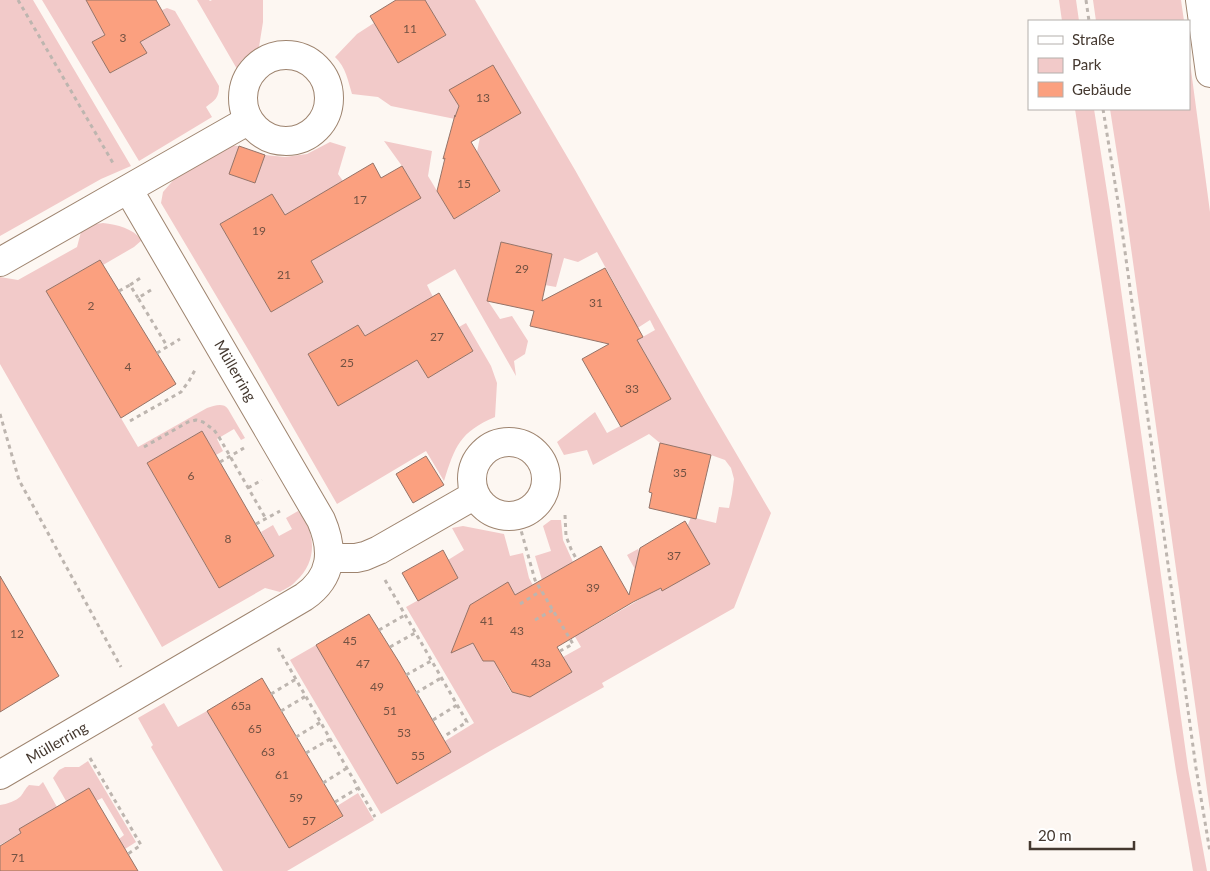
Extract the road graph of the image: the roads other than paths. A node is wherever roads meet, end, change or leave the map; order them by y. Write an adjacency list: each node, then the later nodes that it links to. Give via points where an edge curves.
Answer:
1 (1200, 0): 2 (street)
2 (1210, 73)
3 (249, 120): 4 (street)
4 (128, 189): 5 (street); 7 (street, Müllerring, via 321,520)
5 (0, 262)
6 (475, 495): 6 (street, via 471,483 472,470 486,449 497,443 523,444 542,460 547,483 537,505 527,512 517,516 492,513); 7 (street, via 379,550 356,558)
7 (329, 558): 8 (street, Müllerring, via 324,575 314,590)
8 (0, 776)

